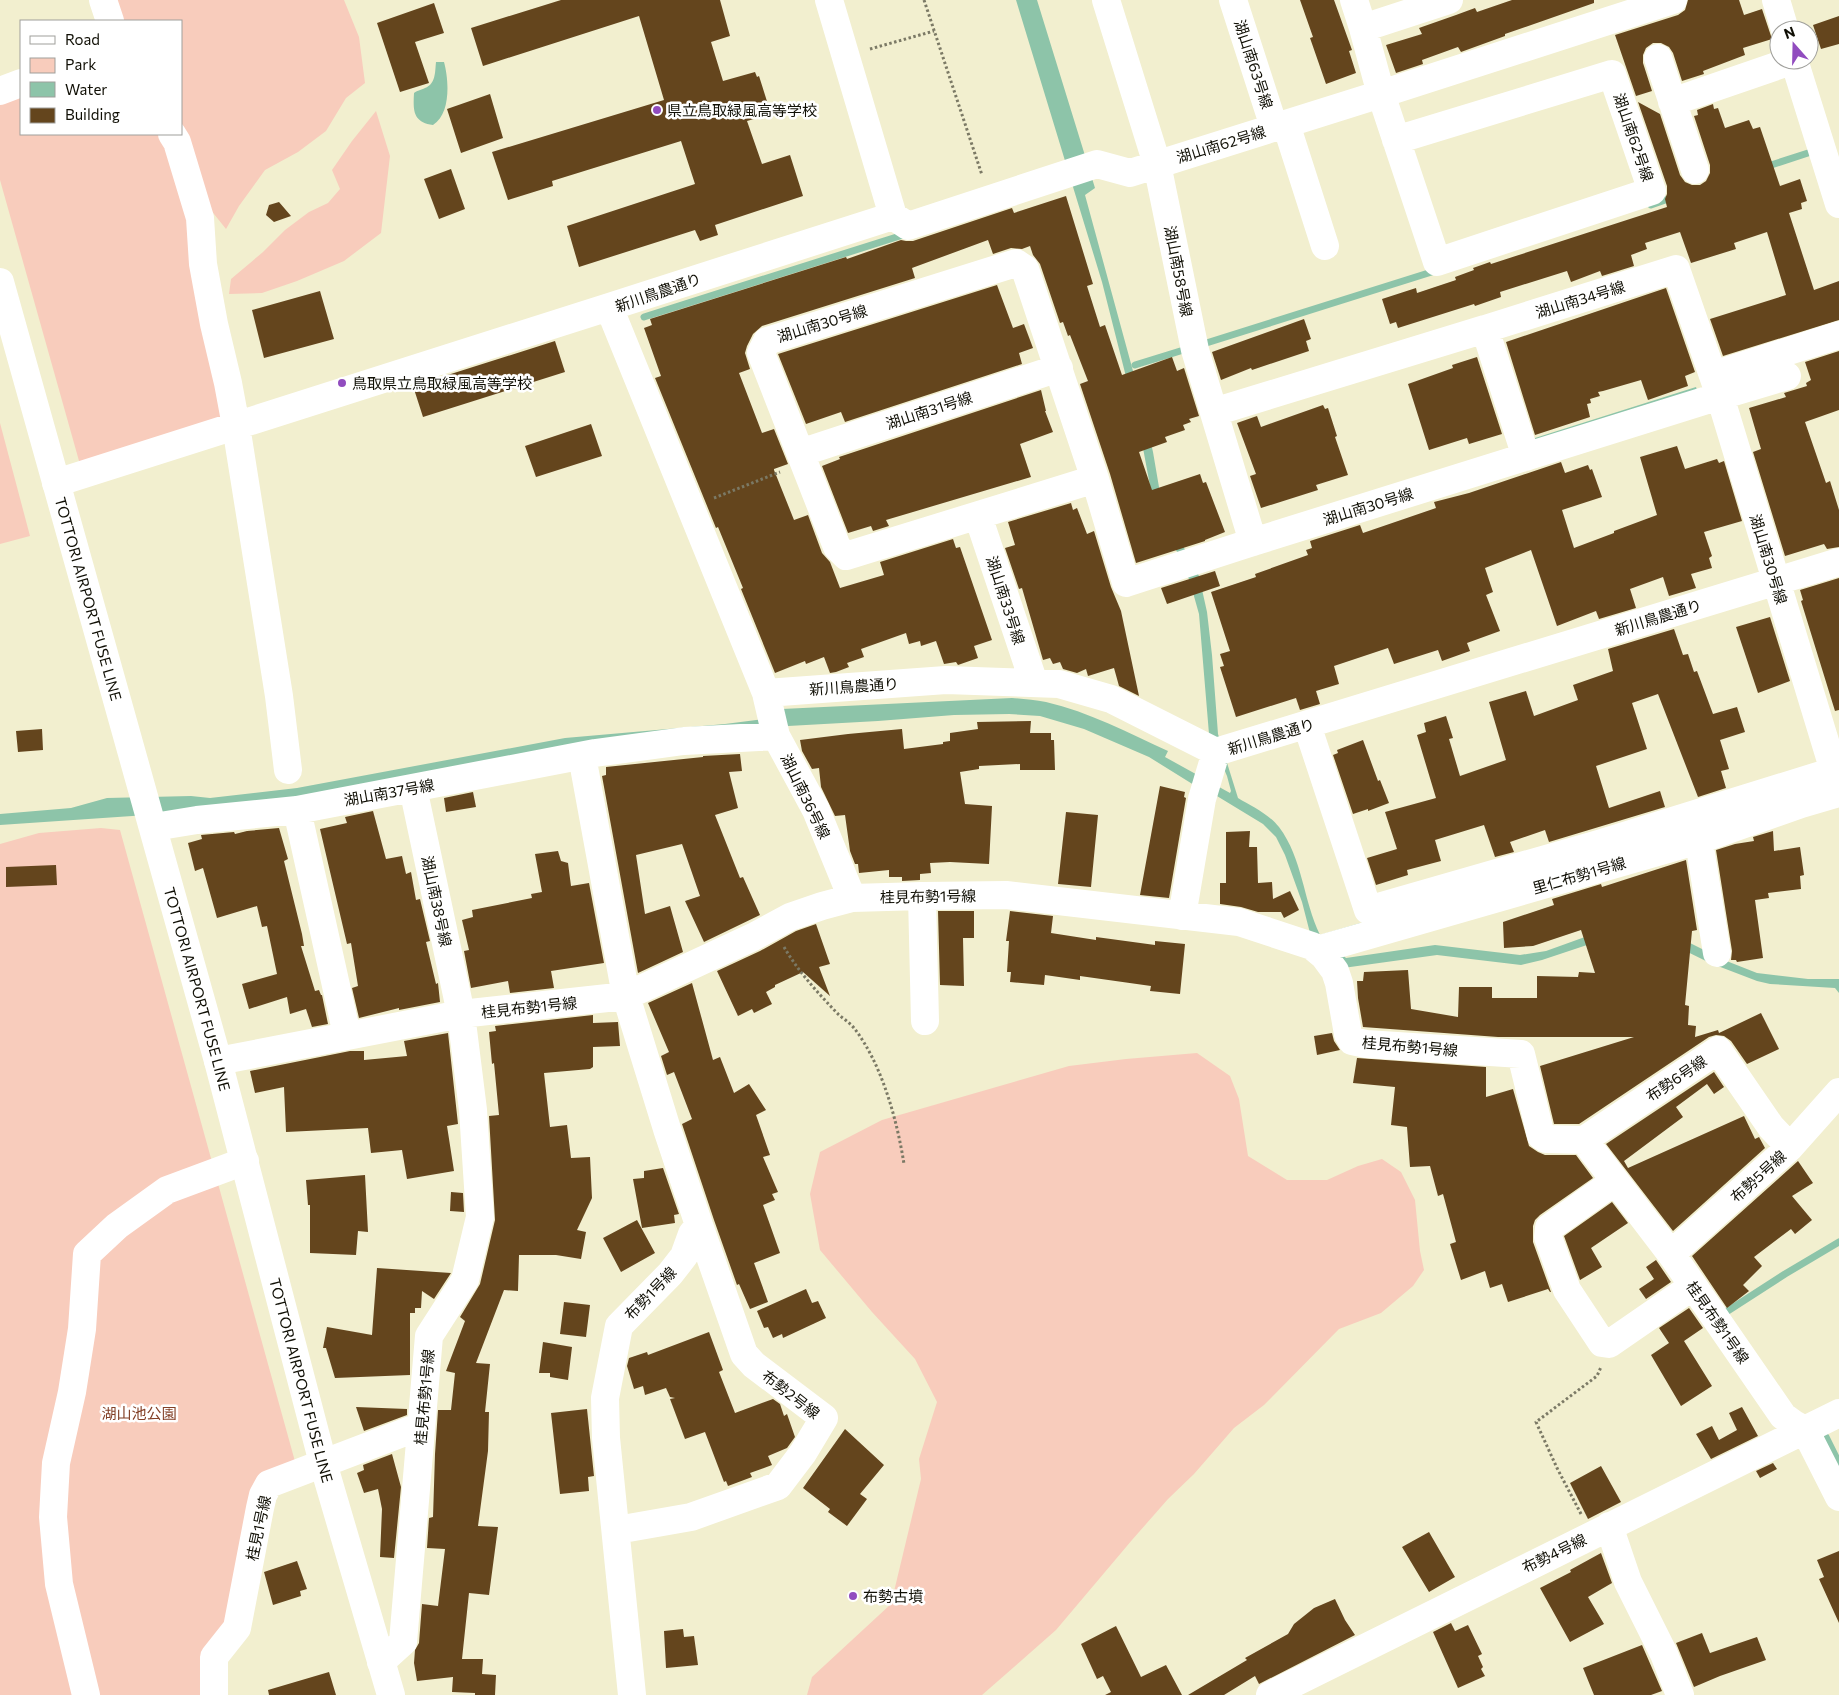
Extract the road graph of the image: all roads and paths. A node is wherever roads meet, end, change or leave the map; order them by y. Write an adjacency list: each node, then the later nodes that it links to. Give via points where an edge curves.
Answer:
1 (102, 0): 10 (street)
2 (829, 0): 14 (street)
3 (924, 0): 13 (path)
4 (1106, 0): 25 (street, 湖山南58号線)
5 (1233, 0): 22 (street, 湖山南63号線)
6 (1354, 0): 12 (street)
7 (1449, 0): 12 (street)
8 (1674, 0): 20 (street)
9 (1776, 0): 11 (street)
10 (110, 20)
11 (1782, 20)
12 (1363, 28): 20 (street)
13 (934, 31): 14 (path); 27 (path)
14 (846, 56): 29 (street)
15 (1658, 58): 21 (street)
16 (1769, 69): 21 (street)
17 (1797, 70): 28 (street)
18 (20, 83): 19 (street)
19 (0, 91)
20 (1381, 94): 22 (street, 湖山南62号線); 24 (street, 湖山南62号線)
21 (1672, 102): 26 (street)
22 (1280, 126): 25 (street, 湖山南62号線); 30 (street, 湖山南63号線)
23 (173, 135): 39 (street, via 200,218 203,264)
24 (1396, 140): 24 (street, 湖山南62号線, via 1437,262 1652,191 1612,74)
25 (1158, 164): 27 (street, 湖山南62号線, via 1130,173 1097,164); 38 (street, 湖山南58号線, via 1195,350)
26 (1694, 170)
27 (990, 200): 29 (street, 湖山南62号線, via 908,226)
28 (1839, 204)
29 (893, 216): 32 (street, 新川鳥農通り)
30 (1324, 246)
31 (0, 282): 43 (street, TOTTORI AIRPORT FUSE LINE)
32 (609, 307): 39 (street); 44 (street, 新川鳥農通り)
33 (1485, 329): 37 (street, 湖山南34号線, via 1676,269); 38 (street); 40 (street)
34 (1839, 335): 37 (street)
35 (1058, 368): 41 (street, 湖山南31号線); 41 (street, 湖山南30号線, via 1025,270 1016,263 767,341 761,353); 42 (street, 湖山南30号線)
36 (1787, 376): 37 (street)
37 (1716, 385): 40 (street, 湖山南30号線); 48 (street, 湖山南30号線)
38 (1214, 412): 46 (street, 湖山南58号線)
39 (236, 426): 43 (street); 55 (street)
40 (1526, 457): 46 (street, 湖山南30号線)
41 (802, 458): 44 (path); 45 (street, 湖山南30号線, via 837,547 846,556)
42 (1095, 479): 45 (street, 湖山南30号線); 46 (street, 湖山南30号線, via 1126,583)
43 (56, 483): 59 (street, TOTTORI AIRPORT FUSE LINE)
44 (690, 507): 50 (street, 新川鳥農通り)
45 (978, 516): 49 (street, 湖山南33号線)
46 (1253, 542)
47 (1839, 562): 48 (street, 新川鳥農通り)
48 (1775, 582): 51 (street, 新川鳥農通り); 60 (street, 湖山南30号線, via 1834,771)
49 (1034, 683): 50 (street, 新川鳥農通り, via 946,680); 53 (street, 新川鳥農通り, via 1059,684 1111,699)
50 (766, 693): 52 (street, 湖山南36号線)
51 (1307, 725): 53 (street, 新川鳥農通り); 60 (street, 湖山南30号線, via 1368,910 1598,844)
52 (776, 736): 54 (street, 湖山南37号線, via 684,742); 62 (street, 湖山南36号線, via 816,810)
53 (1216, 752): 63 (street, via 1202,799)
54 (582, 756): 56 (street, 湖山南37号線); 67 (street)
55 (288, 770)
56 (413, 788): 58 (street, 湖山南37号線); 68 (street, 湖山南38号線)
57 (1839, 793): 60 (street, 里仁布勢1号線)
58 (297, 810): 59 (street, 湖山南37号線); 70 (street)
59 (154, 827): 71 (street, TOTTORI AIRPORT FUSE LINE)
60 (1696, 827): 65 (street, 里仁布勢1号線); 66 (street)
61 (922, 896): 62 (street, 桂見布勢1号線); 63 (street, 桂見布勢1号線, via 1006,895); 69 (street)
62 (852, 898): 64 (street, 桂見布勢1号線, via 790,917)
63 (1182, 916): 65 (street, 桂見布勢1号線, via 1239,922)
64 (775, 925): 67 (street, 桂見布勢1号線); 76 (path, via 794,964 854,1028 878,1070)
65 (1317, 950): 73 (street, 桂見布勢1号線, via 1335,971 1352,1041 1521,1054 1541,1136 1546,1139)
66 (1717, 953)
67 (626, 996): 68 (street, 桂見布勢1号線); 78 (street)
68 (461, 1014): 70 (street); 83 (street, 桂見布勢1号線, via 473,1110 480,1217 466,1280 429,1336)
69 (925, 1021)
70 (347, 1035): 71 (street)
71 (218, 1061): 75 (street, TOTTORI AIRPORT FUSE LINE)
72 (1839, 1092): 74 (street, 布勢5号線)
73 (1584, 1140): 74 (street, 布勢6号線, via 1718,1050 1770,1127); 77 (street, 桂見布勢1号線)
74 (1790, 1147): 79 (street, 布勢5号線)
75 (245, 1161): 85 (street, TOTTORI AIRPORT FUSE LINE); 90 (street, via 167,1190 87,1254 82,1329 56,1463 53,1517 59,1584)
76 (904, 1164)
77 (1615, 1181): 79 (street, 桂見布勢1号線); 81 (street, via 1549,1228 1548,1238 1567,1290)
78 (699, 1225): 87 (street, 布勢1号線, via 684,1256 670,1274 619,1326 605,1398 606,1438); 87 (street, 布勢2号線, via 744,1354 824,1418 778,1486 691,1517)
79 (1671, 1254): 80 (street, 桂見布勢1号線)
80 (1693, 1286): 81 (street, via 1609,1344); 84 (street, 桂見布勢1号線, via 1783,1416)
81 (1605, 1343): 88 (path, via 1605,1358 1598,1376 1536,1422 1557,1468)
82 (1839, 1413): 84 (street, 布勢4号線)
83 (421, 1426): 85 (street, 桂見1号線); 89 (street, 桂見布勢1号線, via 403,1642)
84 (1805, 1430): 86 (street); 88 (street, 布勢4号線)
85 (323, 1463): 89 (street, TOTTORI AIRPORT FUSE LINE); 91 (street, 桂見1号線, via 269,1484 263,1494 237,1628 214,1657)
86 (1839, 1498)
87 (617, 1530): 93 (street, 布勢1号線)
88 (1600, 1530): 94 (street, 布勢4号線); 95 (street, via 1664,1654)
89 (381, 1662): 92 (street, TOTTORI AIRPORT FUSE LINE)
90 (86, 1695)
91 (214, 1695)
92 (391, 1695)
93 (632, 1695)
94 (1270, 1695)
95 (1680, 1695)

